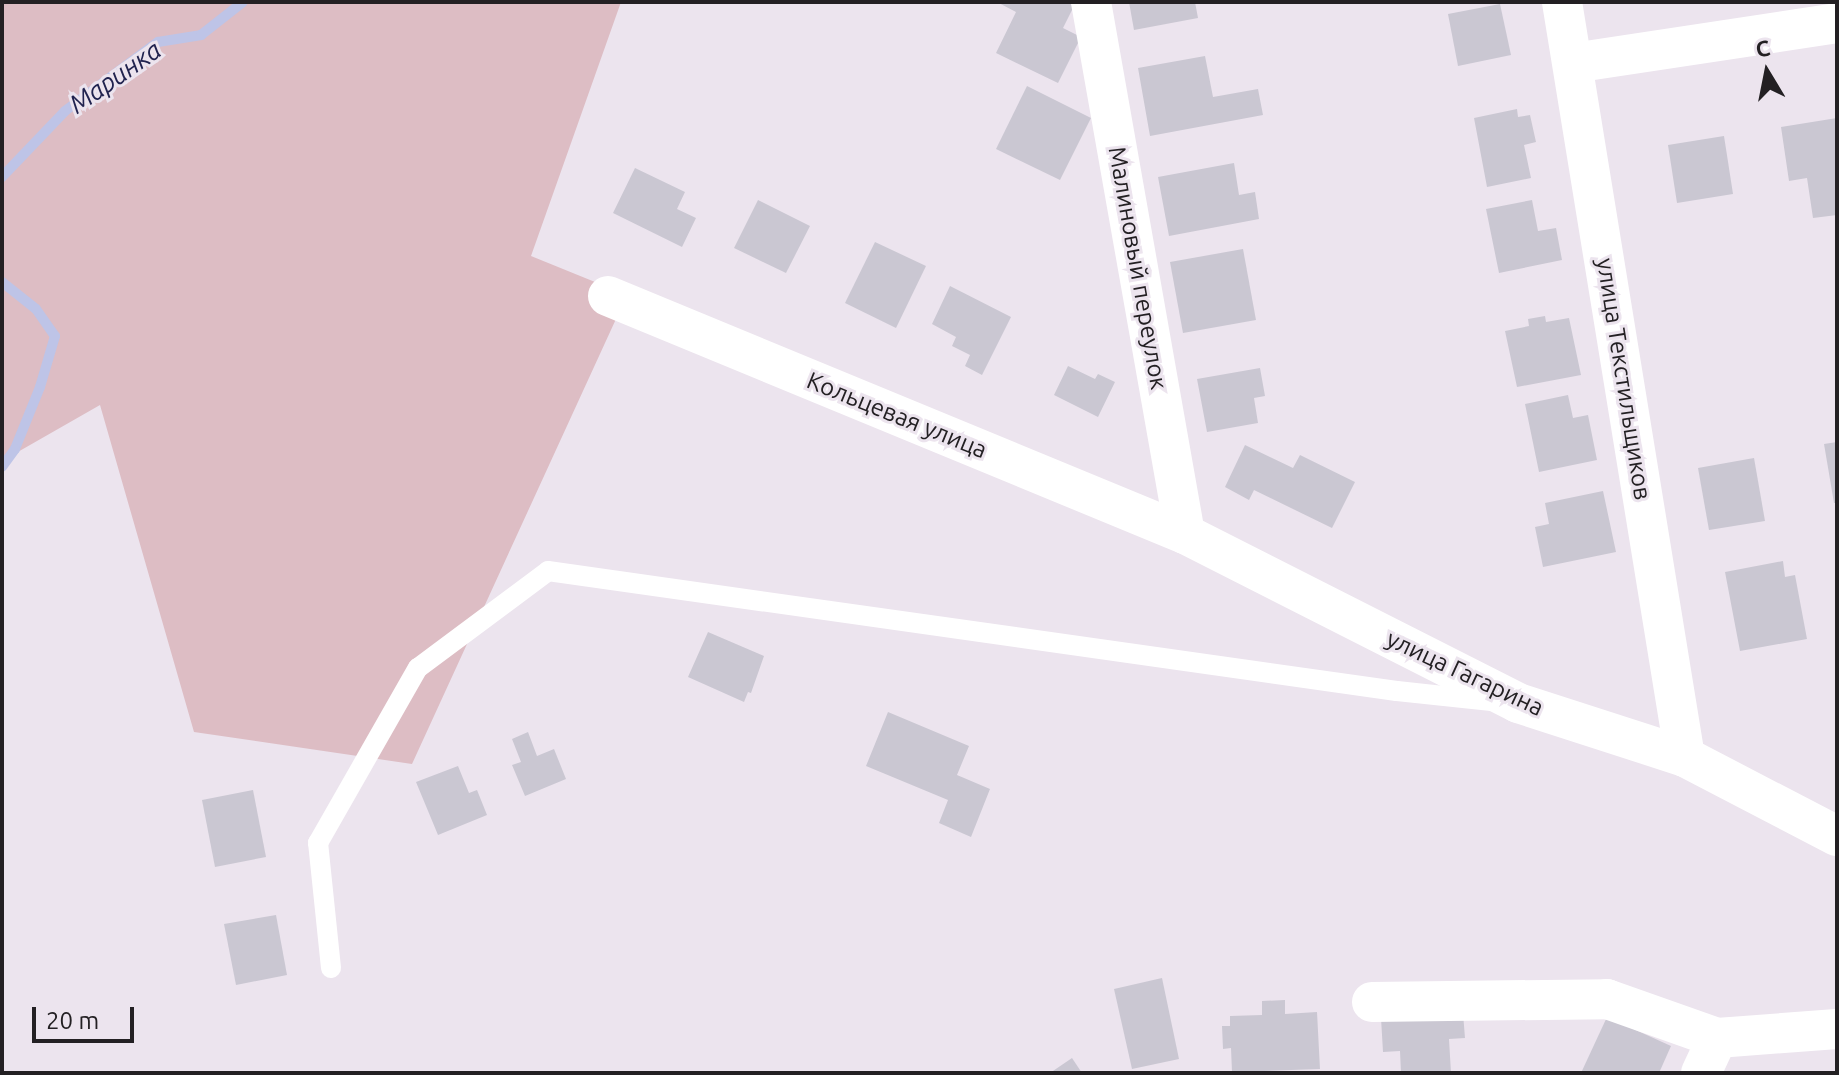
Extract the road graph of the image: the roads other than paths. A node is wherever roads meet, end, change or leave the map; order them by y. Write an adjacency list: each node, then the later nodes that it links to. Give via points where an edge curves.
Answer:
1 (1091, 2): 6 (street, Малиновый переулок)
2 (1562, 2): 4 (street, улица Текстильщиков)
3 (1837, 23): 4 (street)
4 (1573, 63): 8 (street, улица Текстильщиков)
5 (608, 296): 6 (street, Кольцевая улица)
6 (1185, 534): 7 (street, улица Гагарина)
7 (1518, 703): 8 (street, улица Гагарина); 10 (lane, via 1397,691 548,571 418,668 318,843)
8 (1685, 757): 9 (street, улица Гагарина)
9 (1837, 836)
10 (331, 968)
11 (1372, 1002): 13 (street, via 1607,999)
12 (1837, 1029): 13 (street)
13 (1709, 1056)

